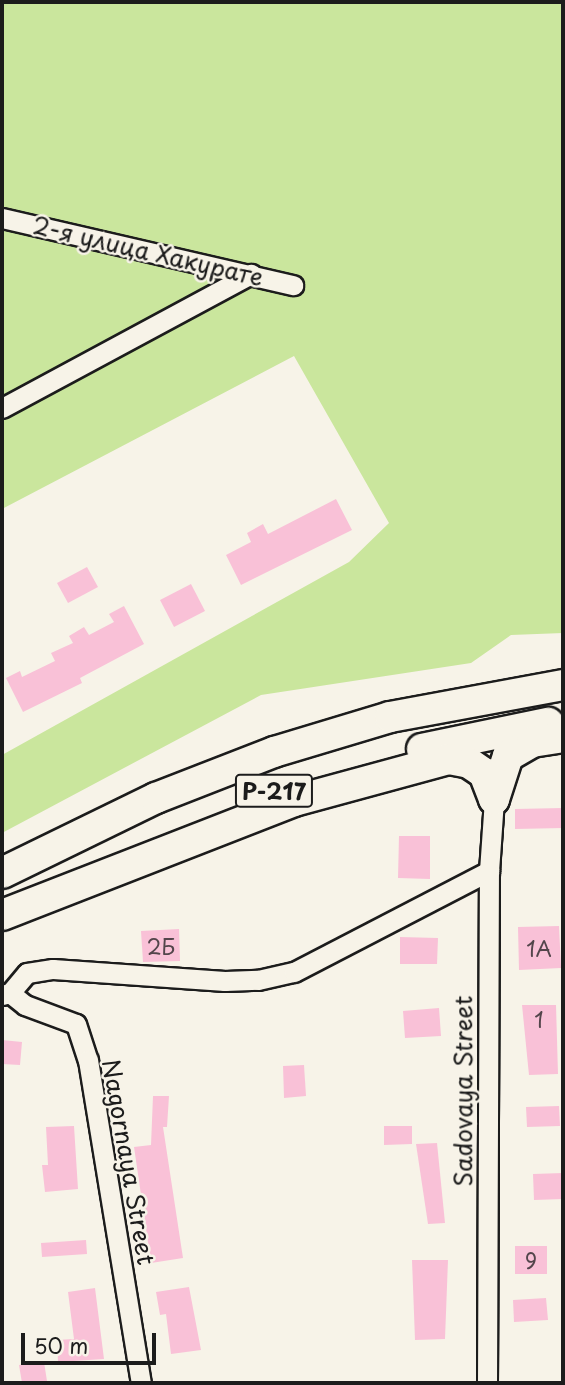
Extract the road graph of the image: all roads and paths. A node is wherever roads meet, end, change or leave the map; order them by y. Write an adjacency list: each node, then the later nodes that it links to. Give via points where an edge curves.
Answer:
1 (2, 218): 2 (street, 2-я улица Хакурате)
2 (251, 274): 3 (street, 2-я улица Хакурате); 4 (street)
3 (293, 285)
4 (2, 408)
5 (563, 667): 10 (main road, via 379,706)
6 (563, 685): 10 (main road, Р-217, via 390,717)
7 (563, 720): 15 (main road, Р-217, via 366,762 277,790 177,829)
8 (563, 737): 9 (main road)
9 (532, 742): 11 (main road); 12 (main road, via 508,756)
10 (274, 752): 14 (main road, Р-217, via 156,798)
11 (449, 759): 12 (main road, via 469,763 484,773); 15 (main road, via 294,801)
12 (494, 799): 13 (street, Sadovaya Street)
13 (489, 871): 16 (street, via 294,972 225,981 53,969 27,973); 18 (street, Sadovaya Street)
14 (2, 873)
15 (2, 913)
16 (6, 994): 17 (street, Nagornaya Street, via 76,1024 84,1048)
17 (141, 1383)
18 (487, 1383)

